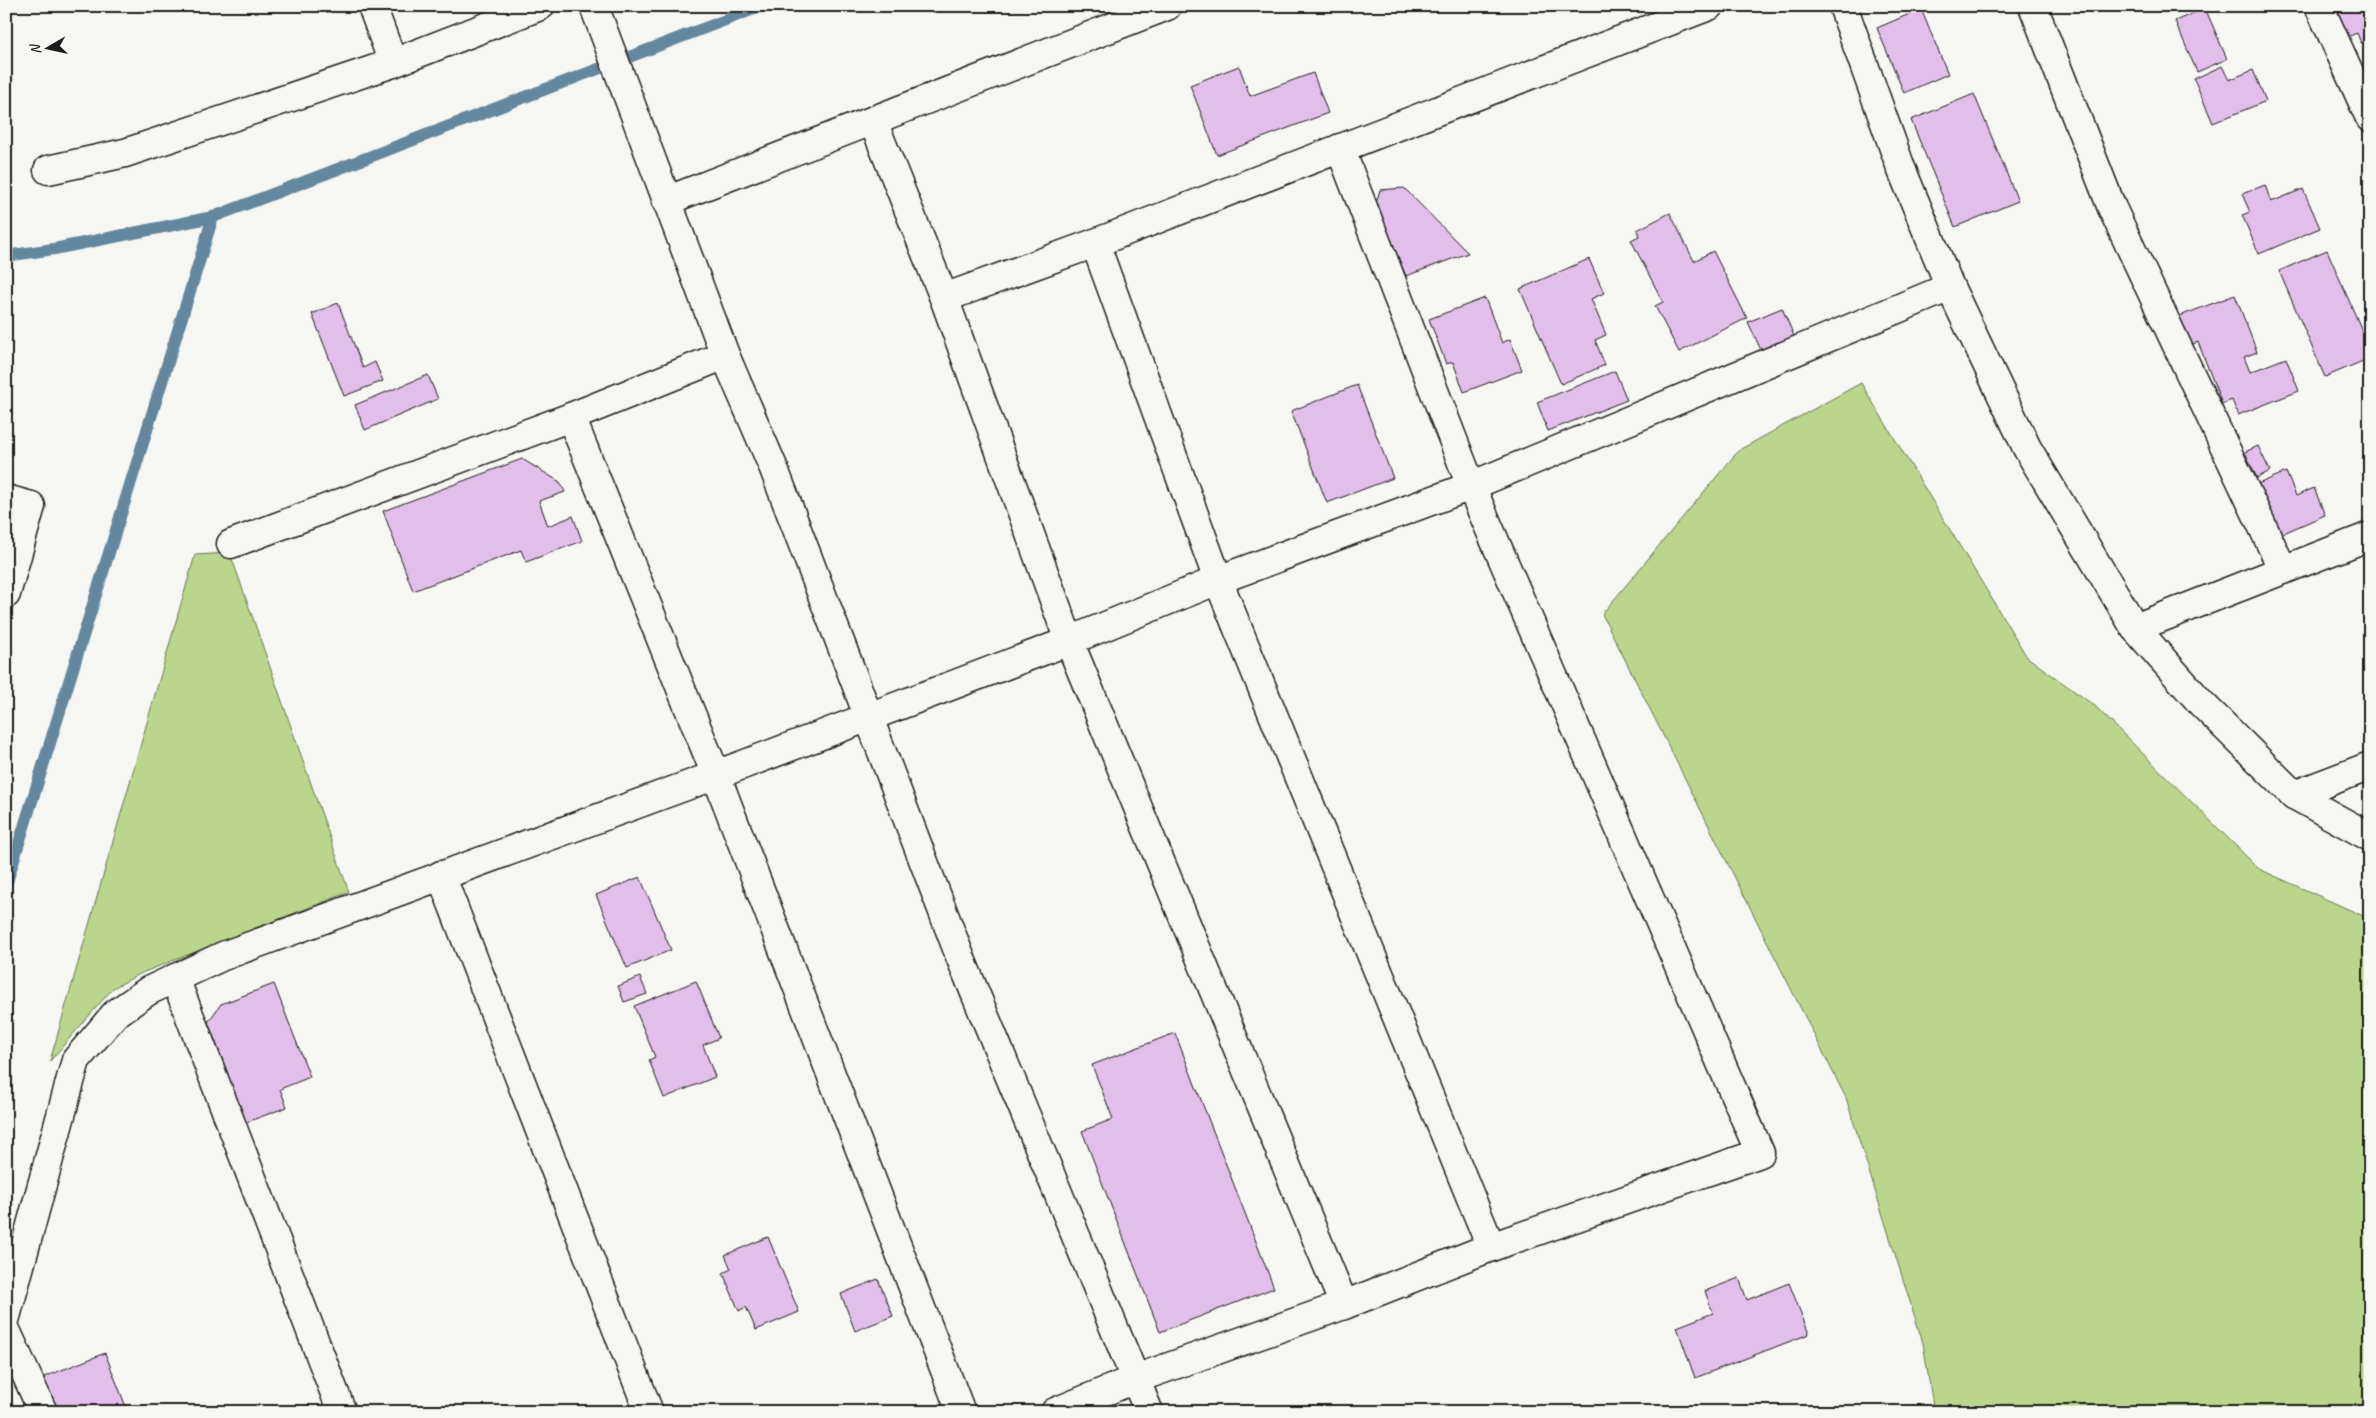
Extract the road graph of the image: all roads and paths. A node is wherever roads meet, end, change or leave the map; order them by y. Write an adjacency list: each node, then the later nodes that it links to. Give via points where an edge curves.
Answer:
1 (372, 6): 9 (street)
2 (540, 6): 9 (street)
3 (1167, 6): 11 (street)
4 (1709, 6): 12 (street)
5 (1842, 6): 16 (street, via 1901,168)
6 (2033, 6): 24 (street, via 2112,208)
7 (2320, 6): 10 (street)
8 (596, 11): 14 (street)
9 (393, 63): 13 (street, via 125,153)
10 (2370, 118)
11 (873, 121): 14 (street); 17 (street)
12 (1340, 148): 15 (street); 20 (street)
13 (48, 170)
14 (666, 202): 18 (street)
15 (1095, 243): 17 (street); 25 (street)
16 (1950, 287): 20 (street); 27 (street, via 2027,448)
17 (944, 298): 28 (street)
18 (725, 355): 19 (street); 29 (street, via 774,469)
19 (572, 417): 23 (street); 31 (street)
20 (1471, 486): 25 (street); 36 (street, via 1760,1153)
21 (6, 499): 26 (street, via 31,506)
22 (2370, 536): 24 (street)
23 (231, 544)
24 (2283, 570): 27 (street)
25 (1218, 580): 28 (street); 36 (street)
26 (6, 594)
27 (2135, 628): 32 (street, via 2202,704)
28 (1069, 641): 29 (street); 37 (street)
29 (867, 717): 31 (street); 40 (street, via 961,960)
30 (2370, 766): 32 (street)
31 (716, 775): 34 (street); 44 (street)
32 (2294, 795): 33 (street)
33 (2370, 837)
34 (441, 874): 35 (street, via 223,956); 43 (street)
35 (175, 978): 38 (street, via 148,991 114,1014 76,1060); 42 (street)
36 (1491, 1247): 37 (street)
37 (1344, 1305): 40 (street)
38 (6, 1317)
39 (6, 1330): 41 (street)
40 (1135, 1379): 45 (street); 46 (street)
41 (43, 1412)
42 (342, 1412)
43 (649, 1412)
44 (961, 1412)
45 (1055, 1412)
46 (1150, 1412)

